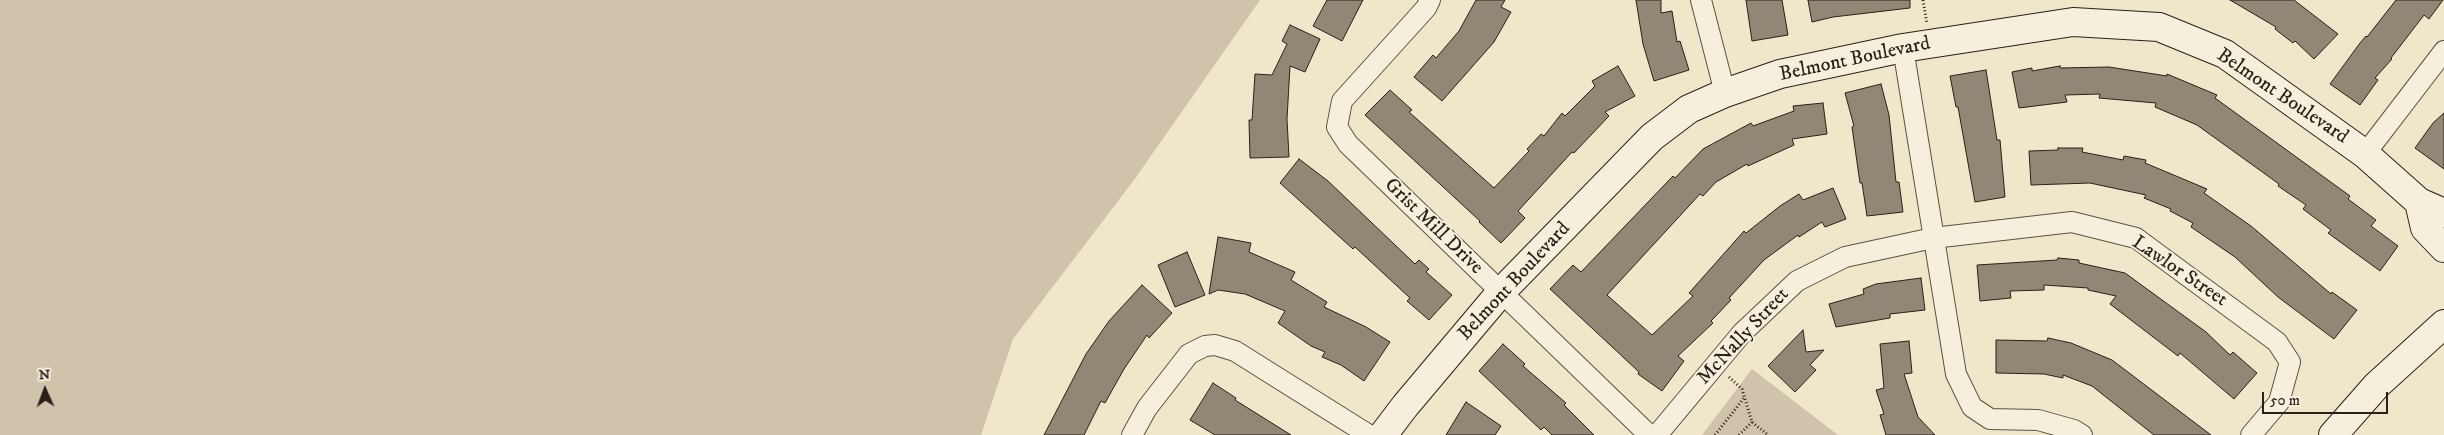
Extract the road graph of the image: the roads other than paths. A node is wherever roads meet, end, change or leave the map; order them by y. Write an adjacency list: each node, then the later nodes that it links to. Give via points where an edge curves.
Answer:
1 (1430, 0): 11 (street, Grist Mill Drive, via 1342,101 1338,126 1348,144)
2 (1701, 0): 5 (street)
3 (1903, 48): 5 (street, Belmont Boulevard, via 1780,74); 6 (street, Belmont Boulevard, via 2073,22 2159,28 2226,54); 9 (street)
4 (2444, 51): 6 (street)
5 (1724, 93): 11 (street, Belmont Boulevard, via 1689,109 1652,137)
6 (2365, 154): 7 (street, Belmont Boulevard)
7 (2419, 202): 8 (street, Belmont Boulevard); 10 (street, via 2426,228)
8 (2444, 213)
9 (1933, 238): 17 (street, McNally Street, via 1845,257 1797,281 1742,333); 18 (street, via 1956,374 1972,406 1990,419 2038,420); 19 (street, Lawlor Street, via 2072,222 2136,238 2277,342 2290,362 2279,402)
10 (2444, 248)
11 (1501, 292): 15 (street, Belmont Boulevard); 16 (street, Grist Mill Drive)
12 (2444, 324): 20 (street, via 2377,385)
13 (1132, 435): 14 (street, via 1147,408 1189,354 1215,345 1235,351)
14 (1368, 435)
15 (1383, 435)
16 (1649, 435)
17 (1656, 435)
18 (2082, 435)
19 (2251, 435)
20 (2333, 435)

